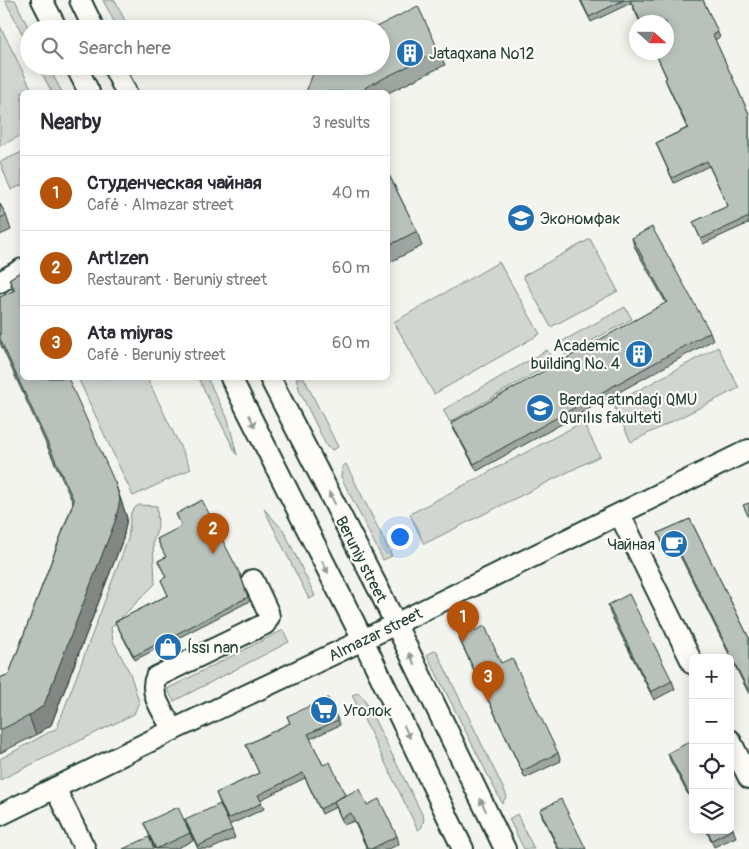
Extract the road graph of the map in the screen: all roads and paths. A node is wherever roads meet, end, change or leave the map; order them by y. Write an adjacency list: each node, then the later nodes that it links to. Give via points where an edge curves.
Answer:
1 (42, 0): 3 (street)
2 (80, 0): 4 (street)
3 (52, 20)
4 (90, 20)
5 (80, 75): 7 (street)
6 (118, 75): 8 (street)
7 (88, 90)
8 (125, 90)
9 (20, 270): 10 (street)
10 (0, 282)
11 (231, 380): 17 (street, one-way to 17)
12 (271, 380): 16 (street, Beruniy street, one-way to 12)
13 (749, 450): 14 (street, Almazar street)
14 (620, 515): 16 (street, Almazar street); 18 (street)
15 (253, 580): 19 (street, via 268,612 265,624 156,677 154,694)
16 (395, 624): 17 (street, Almazar street); 26 (street, Beruniy street, one-way to 16)
17 (363, 640): 19 (street, Almazar street); 25 (street, one-way to 25)
18 (689, 656)
19 (173, 730): 22 (street, Almazar street)
20 (732, 744): 21 (street)
21 (749, 778)
22 (55, 788): 23 (street, Almazar street); 24 (street)
23 (0, 815)
24 (85, 849)
25 (463, 849)
26 (505, 849)

